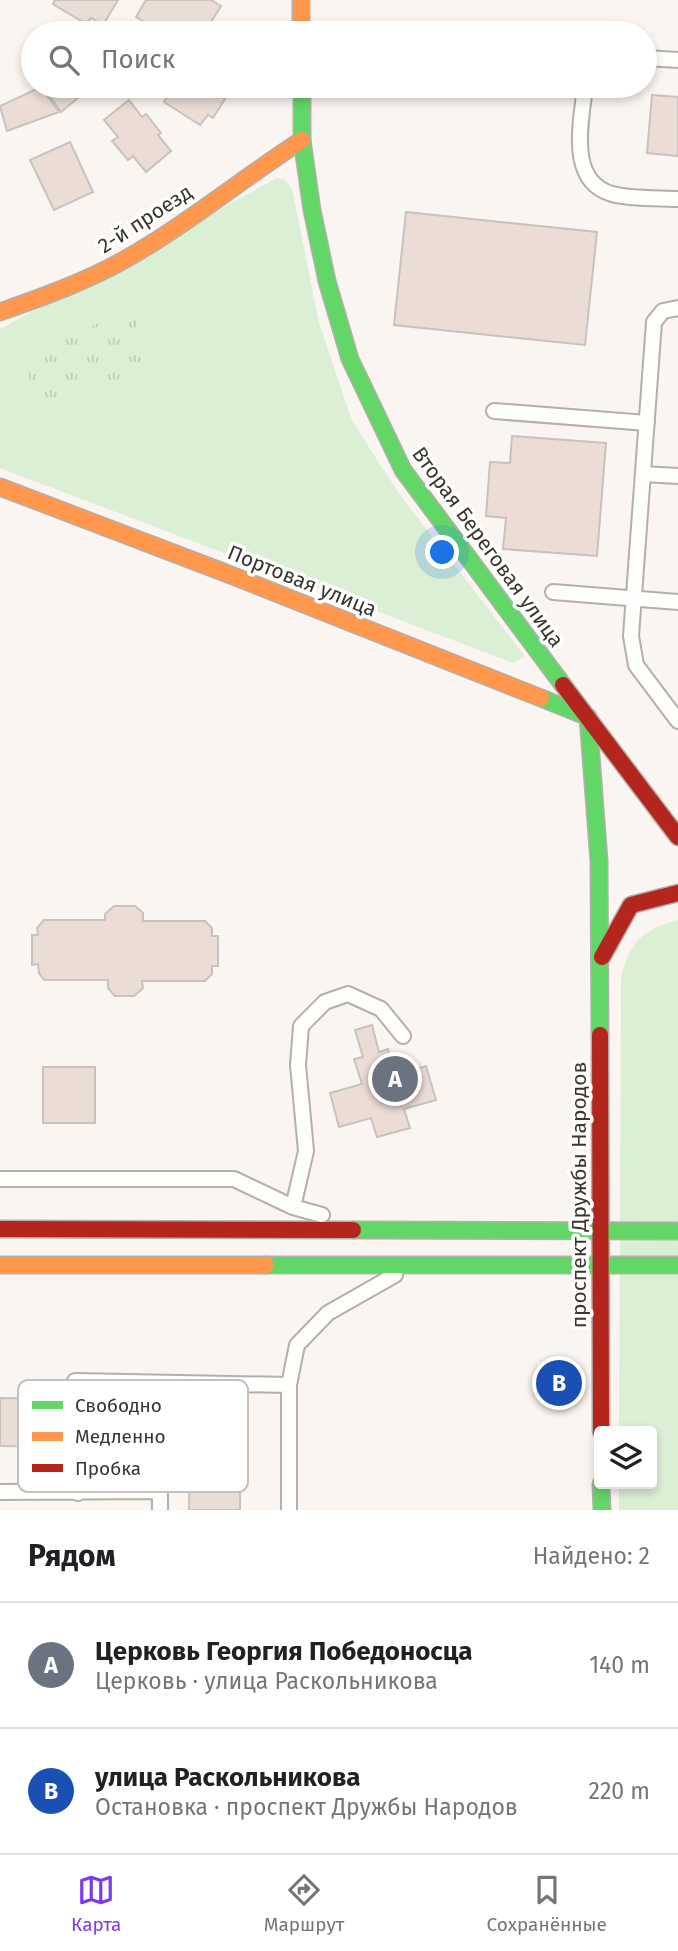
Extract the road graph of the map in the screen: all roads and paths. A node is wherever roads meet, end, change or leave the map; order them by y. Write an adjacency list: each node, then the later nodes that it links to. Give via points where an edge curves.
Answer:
1 (301, 0): 2 (street)
2 (301, 21)
3 (657, 59): 4 (lane)
4 (678, 60)
5 (302, 98): 7 (street, Вторая Береговая улица)
6 (584, 98): 8 (lane, via 580,153 588,176 611,194)
7 (302, 140): 10 (street, 2-й проезд, via 138,252 48,295); 19 (street, Вторая Береговая улица, via 327,281 350,359 402,470)
8 (678, 199)
9 (678, 308): 12 (lane, via 663,310 654,322)
10 (0, 312)
11 (494, 411): 12 (lane)
12 (647, 423): 13 (lane)
13 (643, 474): 14 (lane); 17 (lane)
14 (678, 476)
15 (0, 486): 19 (street, Портовая улица)
16 (553, 592): 17 (lane)
17 (633, 598): 18 (lane); 20 (lane, via 631,636 636,665)
18 (678, 601)
19 (588, 717): 21 (street, Вторая Береговая улица); 23 (street, проспект Дружбы Народов)
20 (678, 721)
21 (678, 837)
22 (678, 893): 23 (street, via 631,905)
23 (601, 959): 29 (street, проспект Дружбы Народов)
24 (403, 1036): 26 (lane, via 381,1009 348,994 325,1002 301,1027 298,1065 306,1151)
25 (0, 1180): 26 (lane, via 234,1179)
26 (293, 1208): 28 (lane)
27 (0, 1229): 28 (street)
28 (374, 1229): 29 (street)
29 (598, 1229): 30 (street); 34 (street, проспект Дружбы Народов)
30 (678, 1231)
31 (0, 1265): 33 (street)
32 (678, 1265): 34 (street)
33 (412, 1266): 34 (street); 36 (lane, via 328,1313 296,1345)
34 (600, 1267): 37 (street, проспект Дружбы Народов)
35 (248, 1384): 36 (lane)
36 (289, 1385): 44 (lane)
37 (601, 1426)
38 (601, 1489): 45 (street)
39 (0, 1492): 42 (lane)
40 (119, 1492): 42 (lane)
41 (160, 1492): 43 (lane)
42 (78, 1493)
43 (160, 1510)
44 (289, 1510)
45 (602, 1510)

